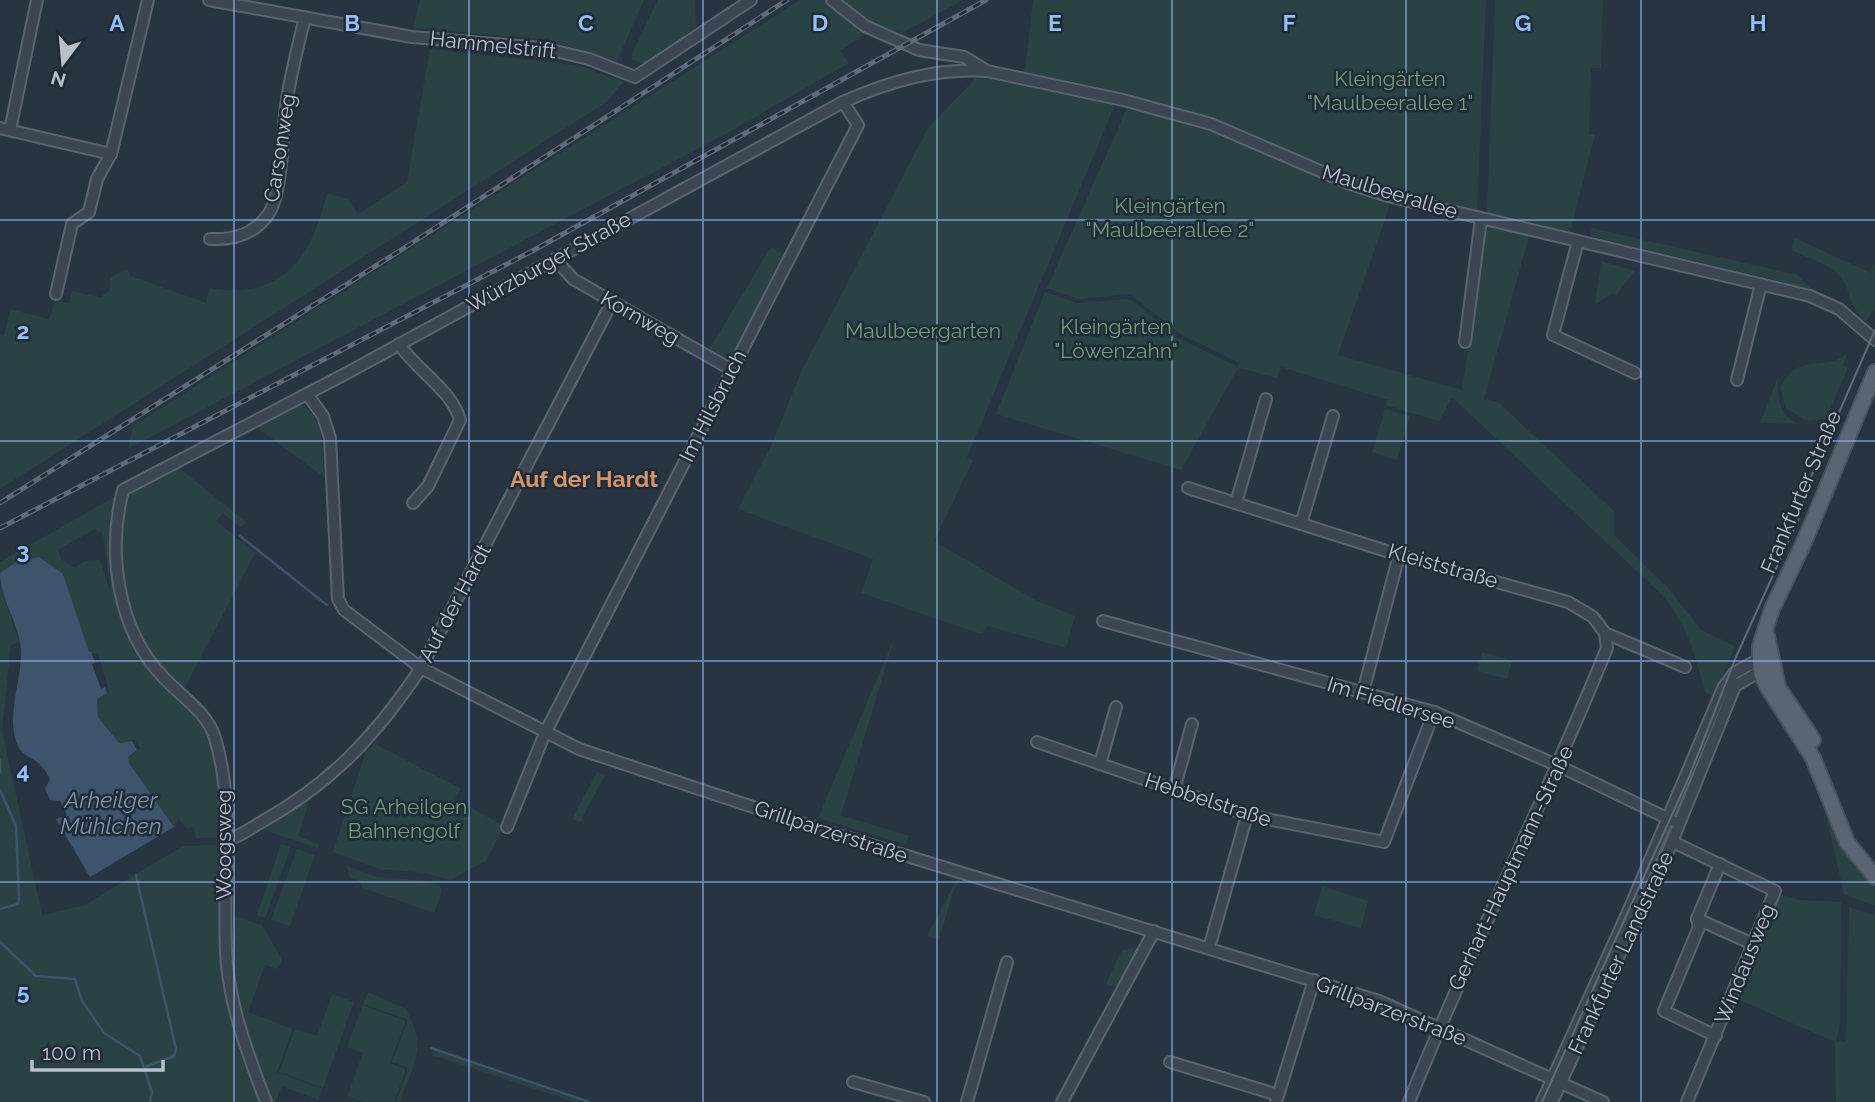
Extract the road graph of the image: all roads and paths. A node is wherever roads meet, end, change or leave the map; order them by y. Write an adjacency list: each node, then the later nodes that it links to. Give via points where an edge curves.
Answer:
1 (37, 0): 9 (street)
2 (148, 0): 10 (street)
3 (209, 0): 6 (street, Hammelstrift)
4 (751, 0): 6 (street, Hammelstrift, via 635,78 589,59 543,48 412,37)
5 (831, 0): 7 (street, Maulbeerallee, via 882,34 919,50 964,57)
6 (305, 16): 12 (street, Carsonweg, via 269,214 241,236)
7 (987, 71): 8 (street, Würzburger Straße, via 955,69 918,76); 11 (street, Maulbeerallee, via 1211,124 1348,183)
8 (843, 103): 14 (street, Würzburger Straße); 21 (street, Im Hilsbruch, via 858,125)
9 (5, 129): 10 (street)
10 (111, 154): 16 (street, via 97,178 89,212 72,224)
11 (1481, 219): 13 (street, Maulbeerallee); 19 (street)
12 (210, 239)
13 (1578, 241): 15 (street, Maulbeerallee); 23 (street, via 1553,335)
14 (555, 259): 17 (street, Kornweg, via 565,274); 20 (street, Würzburger Straße)
15 (1761, 284): 18 (street, Maulbeerallee, via 1811,296 1839,309); 24 (street)
16 (56, 294)
17 (612, 302): 21 (street, Kornweg); 38 (street, Auf der Hardt)
18 (1875, 340)
19 (1465, 342)
20 (399, 344): 25 (street, Würzburger Straße); 30 (street, via 453,404 460,420 428,486)
21 (732, 370): 43 (street, Im Hilsbruch)
22 (1875, 372): 36 (main road, Frankfurter Straße, via 1766,630 1760,646)
23 (1635, 373)
24 (1737, 380)
25 (307, 394): 29 (street, Würzburger Straße); 38 (street, Grillparzerstraße, via 323,415 330,438 338,600 344,610)
26 (1266, 399): 31 (street)
27 (1333, 416): 32 (street, via 1332,436)
28 (1188, 488): 31 (street, Kleiststraße)
29 (123, 489): 52 (street, Woogsweg, via 115,520 115,559 122,596 145,653 214,734 225,790)
30 (413, 503)
31 (1236, 503): 32 (street, Kleiststraße)
32 (1301, 524): 33 (street, Kleiststraße)
33 (1399, 555): 35 (street, Kleiststraße, via 1568,602 1593,617); 39 (street)
34 (1103, 621): 39 (street, Im Fiedlersee)
35 (1605, 633): 37 (street, Kleiststraße); 46 (street, Gerhart-Hauptmann-Straße, via 1607,648)
36 (1764, 666): 49 (street, Frankfurter Landstraße, via 1745,666 1727,682); 50 (street, Frankfurter Landstraße, via 1735,686); 55 (main road, via 1819,752 1847,842)
37 (1685, 667)
38 (421, 668): 43 (street, Grillparzerstraße); 52 (street, Auf der Hardt, via 367,742 333,774 277,814)
39 (1363, 692): 41 (street, Im Fiedlersee)
40 (1116, 707): 45 (street)
41 (1434, 712): 46 (street, Im Fiedlersee); 48 (street, Hebbelstraße, via 1384,842)
42 (1192, 724): 47 (street)
43 (545, 733): 51 (street, Im Hilsbruch); 57 (street, Grillparzerstraße, via 812,827)
44 (1037, 742): 45 (street, Hebbelstraße)
45 (1100, 764): 47 (street, Hebbelstraße)
46 (1559, 766): 49 (street, Im Fiedlersee); 62 (street, Gerhart-Hauptmann-Straße)
47 (1174, 790): 48 (street, Hebbelstraße)
48 (1247, 815): 59 (street)
49 (1668, 818): 50 (street, Frankfurter Landstraße); 65 (street, Frankfurter Landstraße)
50 (1679, 824): 53 (street, Frankfurter Landstraße)
51 (507, 827)
52 (225, 841): 68 (street, Woogsweg, via 224,907 232,999)
53 (1673, 842): 54 (street, Windausweg); 65 (street, Frankfurter Landstraße)
54 (1720, 864): 56 (street); 58 (street, Windausweg, via 1776,891)
55 (1875, 877)
56 (1697, 919): 58 (street); 63 (street, via 1699,927 1664,1012)
57 (1154, 931): 59 (street, Grillparzerstraße); 71 (street)
58 (1753, 944): 63 (street, Windausweg)
59 (1209, 948): 61 (street, Grillparzerstraße)
60 (1007, 962): 70 (street)
61 (1314, 981): 62 (street, Grillparzerstraße, via 1379,1001); 67 (street)
62 (1439, 1028): 65 (street, Grillparzerstraße); 72 (street, Gerhart-Hauptmann-Straße)
63 (1716, 1036): 76 (street, Windausweg)
64 (1170, 1062): 67 (street)
65 (1557, 1080): 73 (street, Frankfurter Landstraße); 74 (street, Frankfurter Landstraße); 75 (street, Grillparzerstraße)
66 (853, 1082): 69 (street)
67 (1277, 1098)
68 (266, 1102)
69 (924, 1102)
70 (967, 1102)
71 (1062, 1102)
72 (1409, 1102)
73 (1542, 1102)
74 (1552, 1102)
75 (1603, 1102)
76 (1687, 1102)

